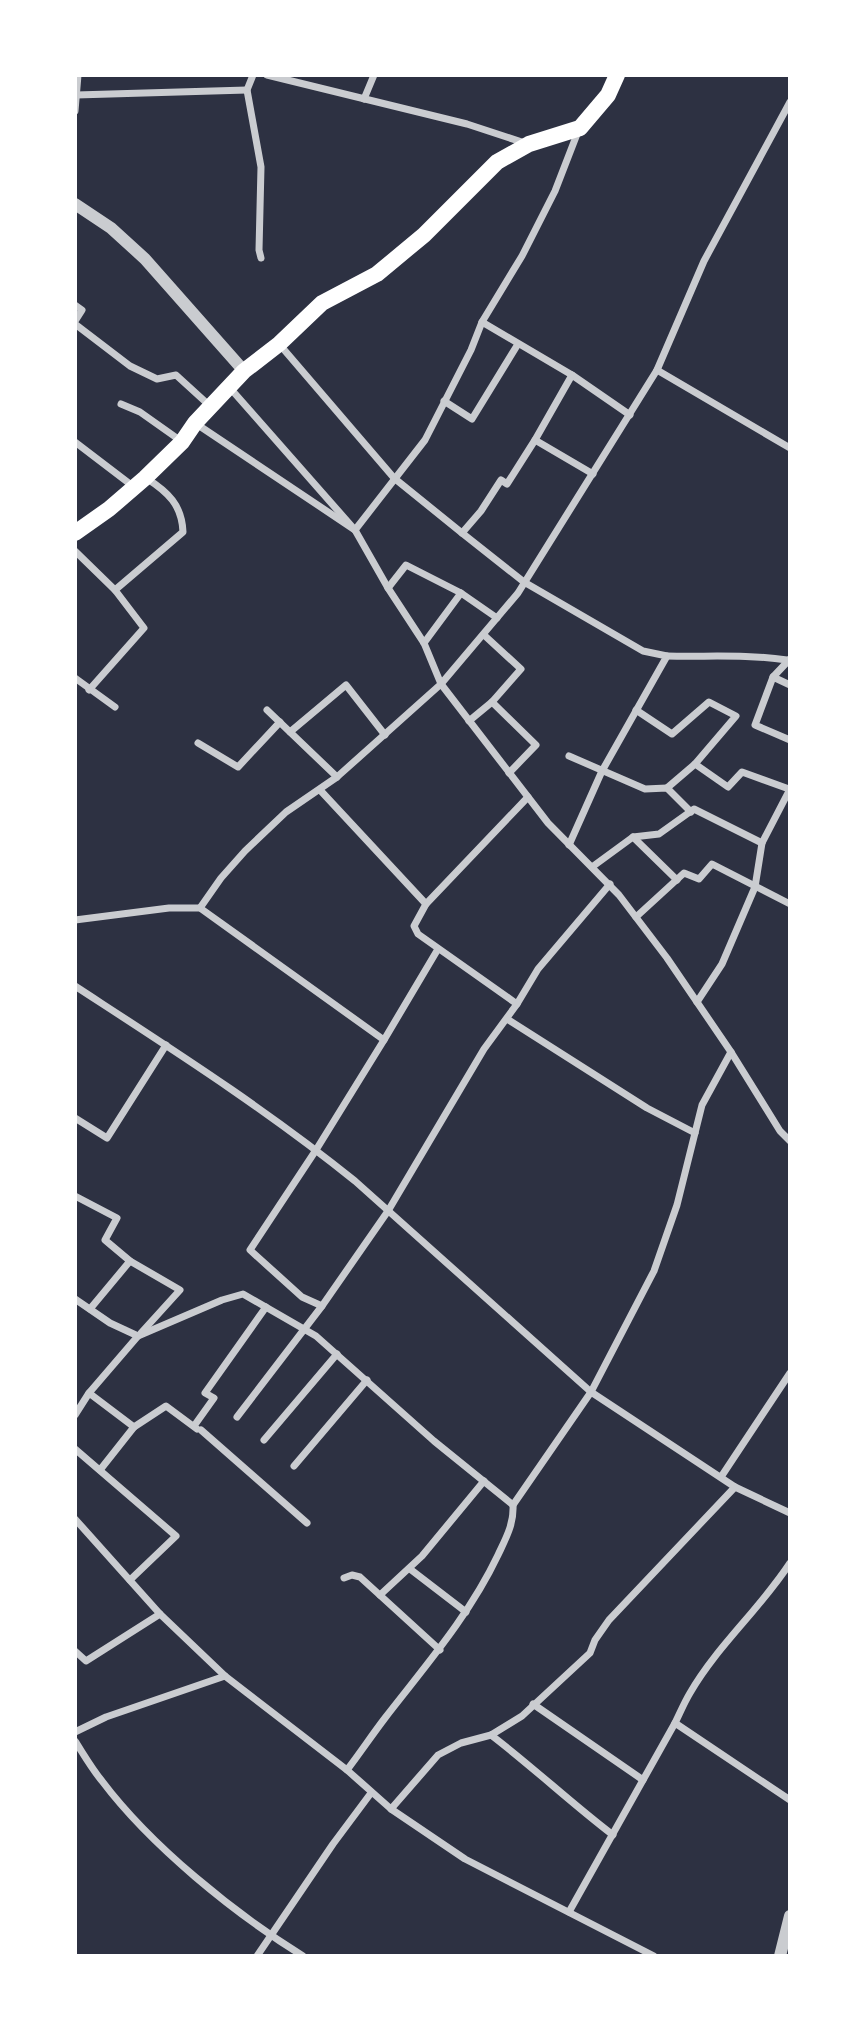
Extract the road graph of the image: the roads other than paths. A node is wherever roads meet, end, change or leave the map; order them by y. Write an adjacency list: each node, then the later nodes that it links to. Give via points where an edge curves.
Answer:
1 (78, 75): 7 (street)
2 (253, 75): 6 (street)
3 (374, 75): 8 (street)
4 (617, 75): 11 (main road, via 608,95)
5 (273, 76): 8 (street)
6 (247, 90): 7 (street); 14 (street, via 261,167)
7 (76, 95): 10 (street)
8 (364, 99): 12 (street)
9 (790, 103): 20 (street, via 704,261)
10 (75, 111)
11 (580, 128): 12 (main road); 16 (street, via 544,213)
12 (529, 144): 18 (main road, via 497,162 424,235 377,274 322,303)
13 (75, 205): 21 (street, via 111,228 145,259)
14 (261, 258)
15 (75, 305): 17 (street, via 82,310)
16 (482, 322): 19 (street); 24 (street)
17 (75, 323): 26 (street, via 130,366 157,379 176,375)
18 (279, 344): 21 (main road); 34 (street)
19 (518, 344): 22 (street); 24 (street, via 472,419)
20 (657, 370): 27 (street); 32 (street)
21 (244, 371): 23 (main road)
22 (572, 375): 27 (street); 29 (street)
23 (229, 388): 26 (main road); 36 (street)
24 (444, 401): 34 (street, via 425,440)
25 (121, 404): 31 (street)
26 (211, 407): 28 (main road)
27 (631, 415): 33 (street)
28 (195, 423): 31 (main road); 36 (street)
29 (535, 440): 33 (street); 38 (street, via 507,484 501,480)
30 (75, 442): 35 (street)
31 (181, 442): 35 (main road)
32 (790, 448)
33 (593, 474): 40 (street)
34 (394, 478): 36 (street); 38 (street)
35 (140, 482): 37 (main road); 42 (street, via 159,486 173,501 183,516 183,532)
36 (355, 530): 41 (street)
37 (75, 533)
38 (462, 533): 40 (street)
39 (75, 551): 42 (street)
40 (524, 582): 44 (street); 47 (street, via 643,651)
41 (388, 588): 43 (street, via 406,565); 46 (street)
42 (115, 590): 53 (street, via 144,628)
43 (461, 593): 44 (street); 46 (street)
44 (498, 618): 45 (street)
45 (484, 635): 51 (street); 54 (street, via 521,669)
46 (424, 643): 51 (street)
47 (667, 656): 48 (street); 57 (street)
48 (788, 659): 49 (street)
49 (773, 677): 52 (street); 62 (street, via 755,725)
50 (75, 678): 53 (street)
51 (441, 684): 58 (street); 61 (street)
52 (790, 685)
53 (89, 690): 55 (street)
54 (492, 702): 58 (street); 67 (street, via 536,745)
55 (114, 707)
56 (267, 710): 59 (street)
57 (636, 710): 65 (street, via 672,734 709,702 736,716); 66 (street)
58 (469, 721): 67 (street)
59 (280, 722): 60 (street); 63 (street, via 238,767)
60 (290, 732): 61 (street, via 346,685); 68 (street)
61 (385, 735): 68 (street)
62 (790, 740)
63 (198, 743)
64 (569, 756): 66 (street)
65 (695, 764): 69 (street); 70 (street, via 728,787 742,772)
66 (602, 771): 69 (street, via 645,789); 76 (street)
67 (509, 773): 72 (street)
68 (337, 777): 71 (street)
69 (667, 788): 73 (street)
70 (790, 789): 75 (street)
71 (320, 790): 81 (street); 83 (street, via 286,812 245,851)
72 (528, 797): 76 (street); 81 (street)
73 (691, 812): 74 (street, via 659,834); 75 (street, via 694,809)
74 (633, 837): 77 (street); 78 (street)
75 (762, 843): 80 (street)
76 (569, 845): 77 (street)
77 (592, 867): 79 (street)
78 (677, 880): 80 (street, via 684,873 699,879 712,864); 84 (street)
79 (610, 884): 84 (street); 89 (street, via 538,969)
80 (755, 887): 82 (street); 88 (street, via 722,964)
81 (426, 904): 86 (street, via 414,930)
82 (790, 904)
83 (200, 908): 85 (street); 91 (street)
84 (636, 917): 88 (street)
85 (75, 920)
86 (438, 949): 89 (street); 91 (street)
87 (75, 986): 92 (street)
88 (697, 1002): 93 (street)
89 (517, 1004): 90 (street)
90 (507, 1019): 95 (street, via 646,1108); 99 (street, via 484,1049)
91 (384, 1040): 97 (street)
92 (166, 1045): 94 (street, via 107,1138); 97 (street)
93 (731, 1052): 95 (street, via 702,1105); 96 (street)
94 (75, 1118)
95 (695, 1133): 110 (street, via 654,1271)
96 (790, 1141)
97 (316, 1150): 99 (street); 102 (street, via 250,1250 302,1297)
98 (75, 1196): 100 (street, via 117,1218 105,1240)
99 (388, 1210): 102 (street); 110 (street)
100 (130, 1261): 104 (street); 106 (street, via 180,1290)
101 (75, 1298): 104 (street)
102 (322, 1306): 105 (street)
103 (266, 1307): 105 (street); 106 (street, via 243,1294); 115 (street, via 205,1393 214,1398)
104 (90, 1309): 106 (street)
105 (306, 1330): 107 (street); 113 (street)
106 (138, 1336): 111 (street)
107 (337, 1354): 109 (street); 116 (street)
108 (790, 1373): 120 (street)
109 (366, 1380): 118 (street); 121 (street)
110 (591, 1392): 120 (street); 123 (street)
111 (89, 1393): 112 (street); 114 (street)
112 (75, 1415)
113 (236, 1418)
114 (134, 1427): 115 (street, via 166,1406); 119 (street)
115 (198, 1429): 126 (street)
116 (264, 1440)
117 (75, 1449): 119 (street)
118 (294, 1465)
119 (100, 1470): 130 (street, via 176,1536)
120 (721, 1477): 122 (street)
121 (484, 1481): 123 (street); 128 (street)
122 (735, 1487): 124 (street); 137 (street, via 609,1620 590,1653)
123 (513, 1505): 132 (street, via 507,1536)
124 (790, 1513)
125 (75, 1519): 130 (street)
126 (307, 1523)
127 (790, 1563): 138 (street, via 690,1692)
128 (410, 1569): 131 (street); 132 (street)
129 (344, 1578): 131 (street, via 360,1577)
130 (130, 1580): 133 (street)
131 (380, 1595): 134 (street)
132 (466, 1612): 134 (street)
133 (160, 1614): 135 (street, via 86,1661); 136 (street)
134 (440, 1650): 142 (street)
135 (75, 1651)
136 (225, 1676): 139 (street, via 118,1712); 142 (street)
137 (533, 1704): 140 (street); 143 (street)
138 (676, 1723): 143 (street); 145 (street)
139 (75, 1732)
140 (491, 1735): 146 (street, via 438,1755); 147 (street)
141 (75, 1741): 150 (street, via 103,1783 164,1850)
142 (347, 1770): 144 (street)
143 (643, 1780): 147 (street)
144 (371, 1793): 146 (street); 150 (street)
145 (790, 1800)
146 (391, 1809): 148 (street, via 465,1859)
147 (613, 1835): 148 (street)
148 (569, 1912): 153 (street)
149 (790, 1916): 154 (street)
150 (271, 1936): 151 (street); 152 (street)
151 (257, 1956)
152 (303, 1956)
153 (654, 1956)
154 (780, 1956)

